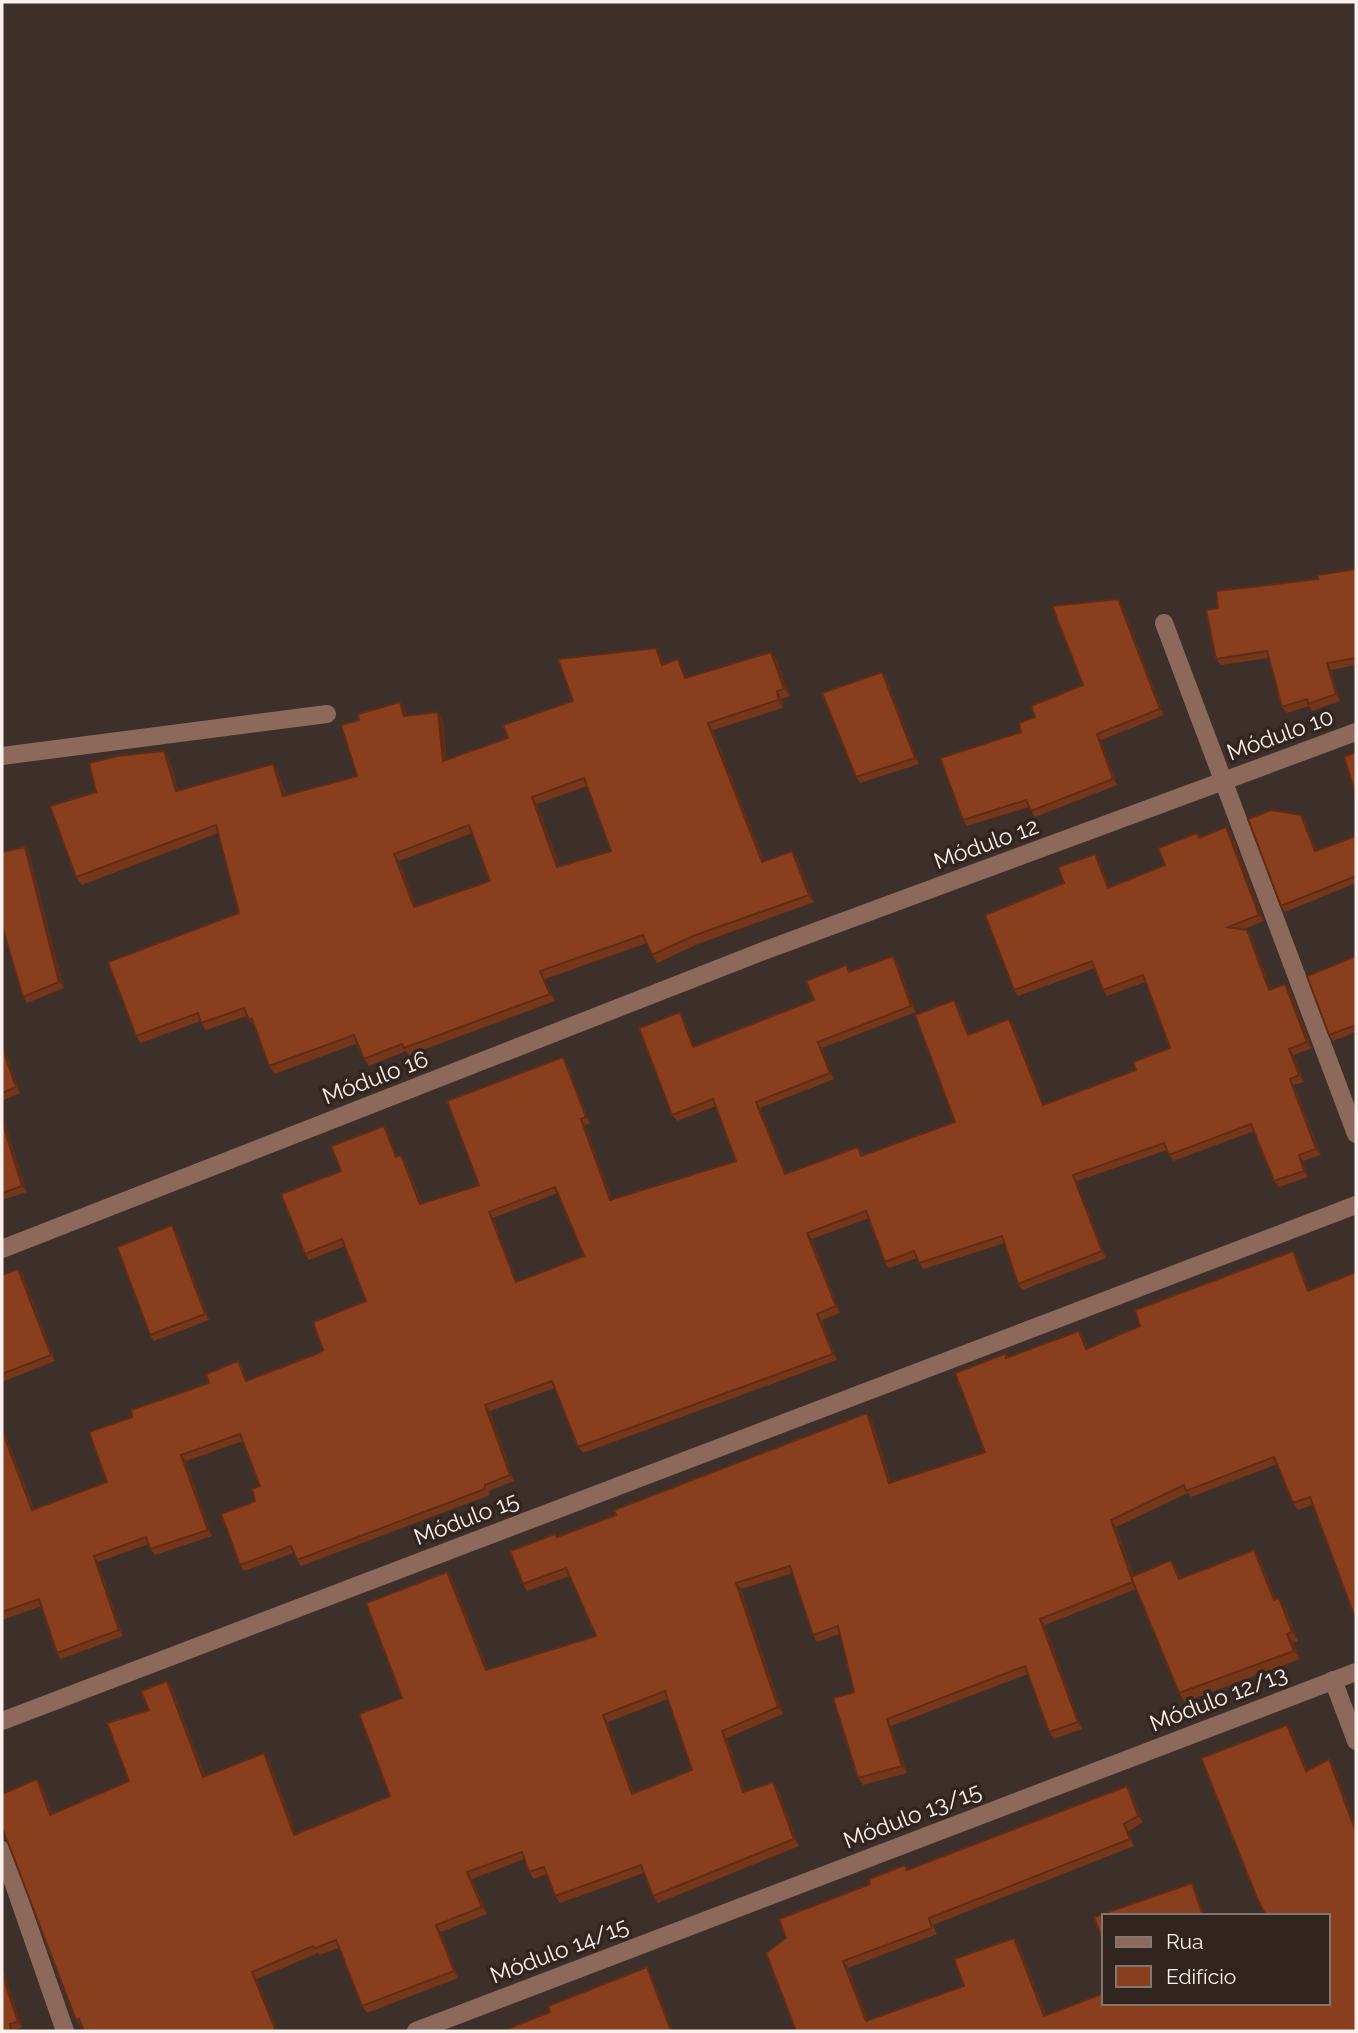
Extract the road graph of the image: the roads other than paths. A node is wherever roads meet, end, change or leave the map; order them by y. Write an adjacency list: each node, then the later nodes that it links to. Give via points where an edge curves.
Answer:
1 (1164, 623): 5 (street)
2 (327, 714): 4 (street)
3 (1356, 732): 5 (street, Módulo 10)
4 (2, 756)
5 (1222, 782): 6 (street, Módulo 12); 7 (street)
6 (766, 950): 9 (street, Módulo 16)
7 (1356, 1134)
8 (1356, 1205): 12 (street, Módulo 15)
9 (2, 1250)
10 (1356, 1672): 11 (street, Módulo 12/13)
11 (1333, 1680): 13 (street); 14 (street, Módulo 12/13)
12 (2, 1721)
13 (1356, 1741)
14 (1121, 1762): 16 (street, Módulo 13/15)
15 (2, 1850): 17 (street)
16 (720, 1915): 18 (street, Módulo 14/15)
17 (65, 2031)
18 (416, 2031)

